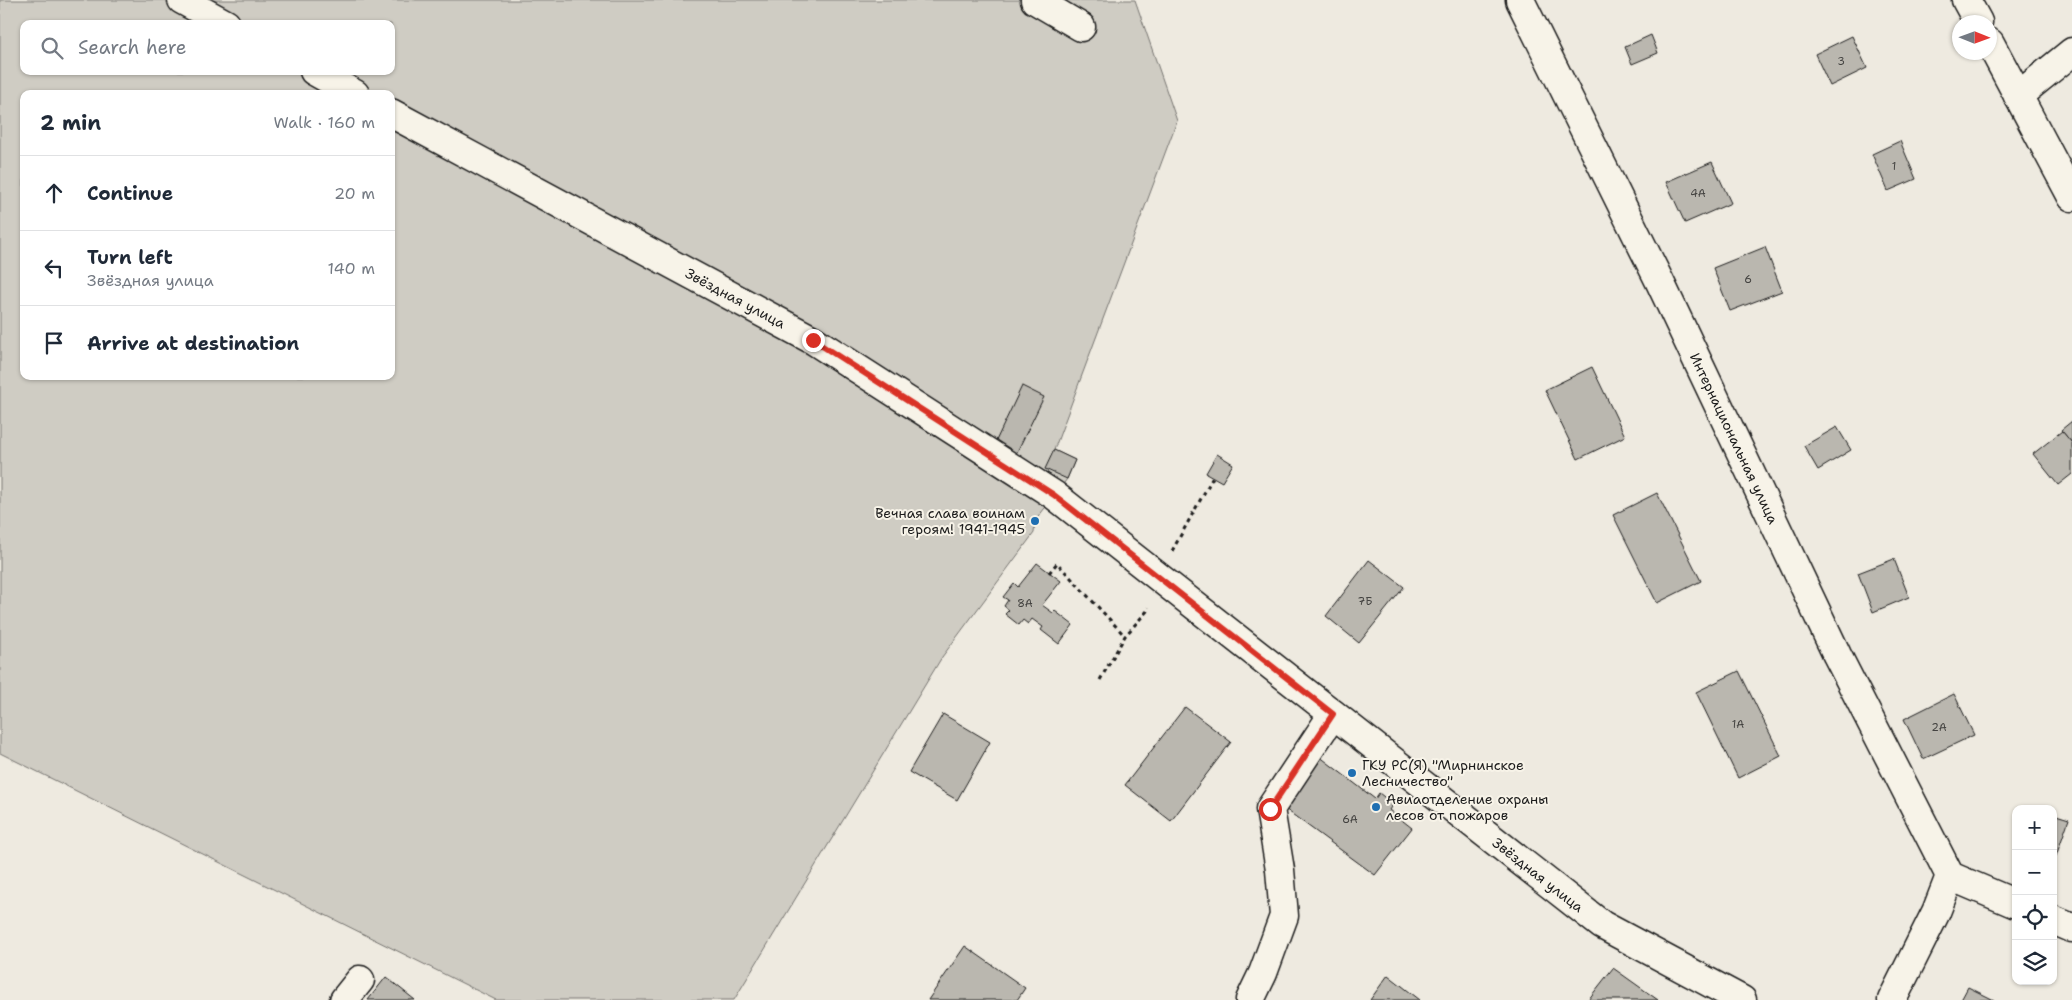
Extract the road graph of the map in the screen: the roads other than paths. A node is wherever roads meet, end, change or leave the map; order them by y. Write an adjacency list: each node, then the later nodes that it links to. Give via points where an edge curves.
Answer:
1 (182, 0): 6 (street)
2 (1035, 0): 7 (street)
3 (1520, 0): 16 (street, Интернациональная улица, via 1659,280 1837,655)
4 (1966, 0): 5 (street)
5 (1974, 15)
6 (219, 20)
7 (1082, 27)
8 (2072, 52): 12 (street)
9 (1997, 56): 12 (street)
10 (321, 75): 11 (street)
11 (349, 90)
12 (2018, 96): 14 (street)
13 (395, 115): 15 (street, Звёздная улица, via 813,340 1054,495)
14 (2072, 197)
15 (1333, 714): 20 (street, via 1270,809 1284,916); 21 (street, Звёздная улица, via 1602,925)
16 (1950, 876): 17 (street); 22 (street, via 1936,912)
17 (2012, 902)
18 (2057, 922): 19 (street)
19 (2072, 928)
20 (1250, 1000)
21 (1742, 1000)
22 (1892, 1000)

